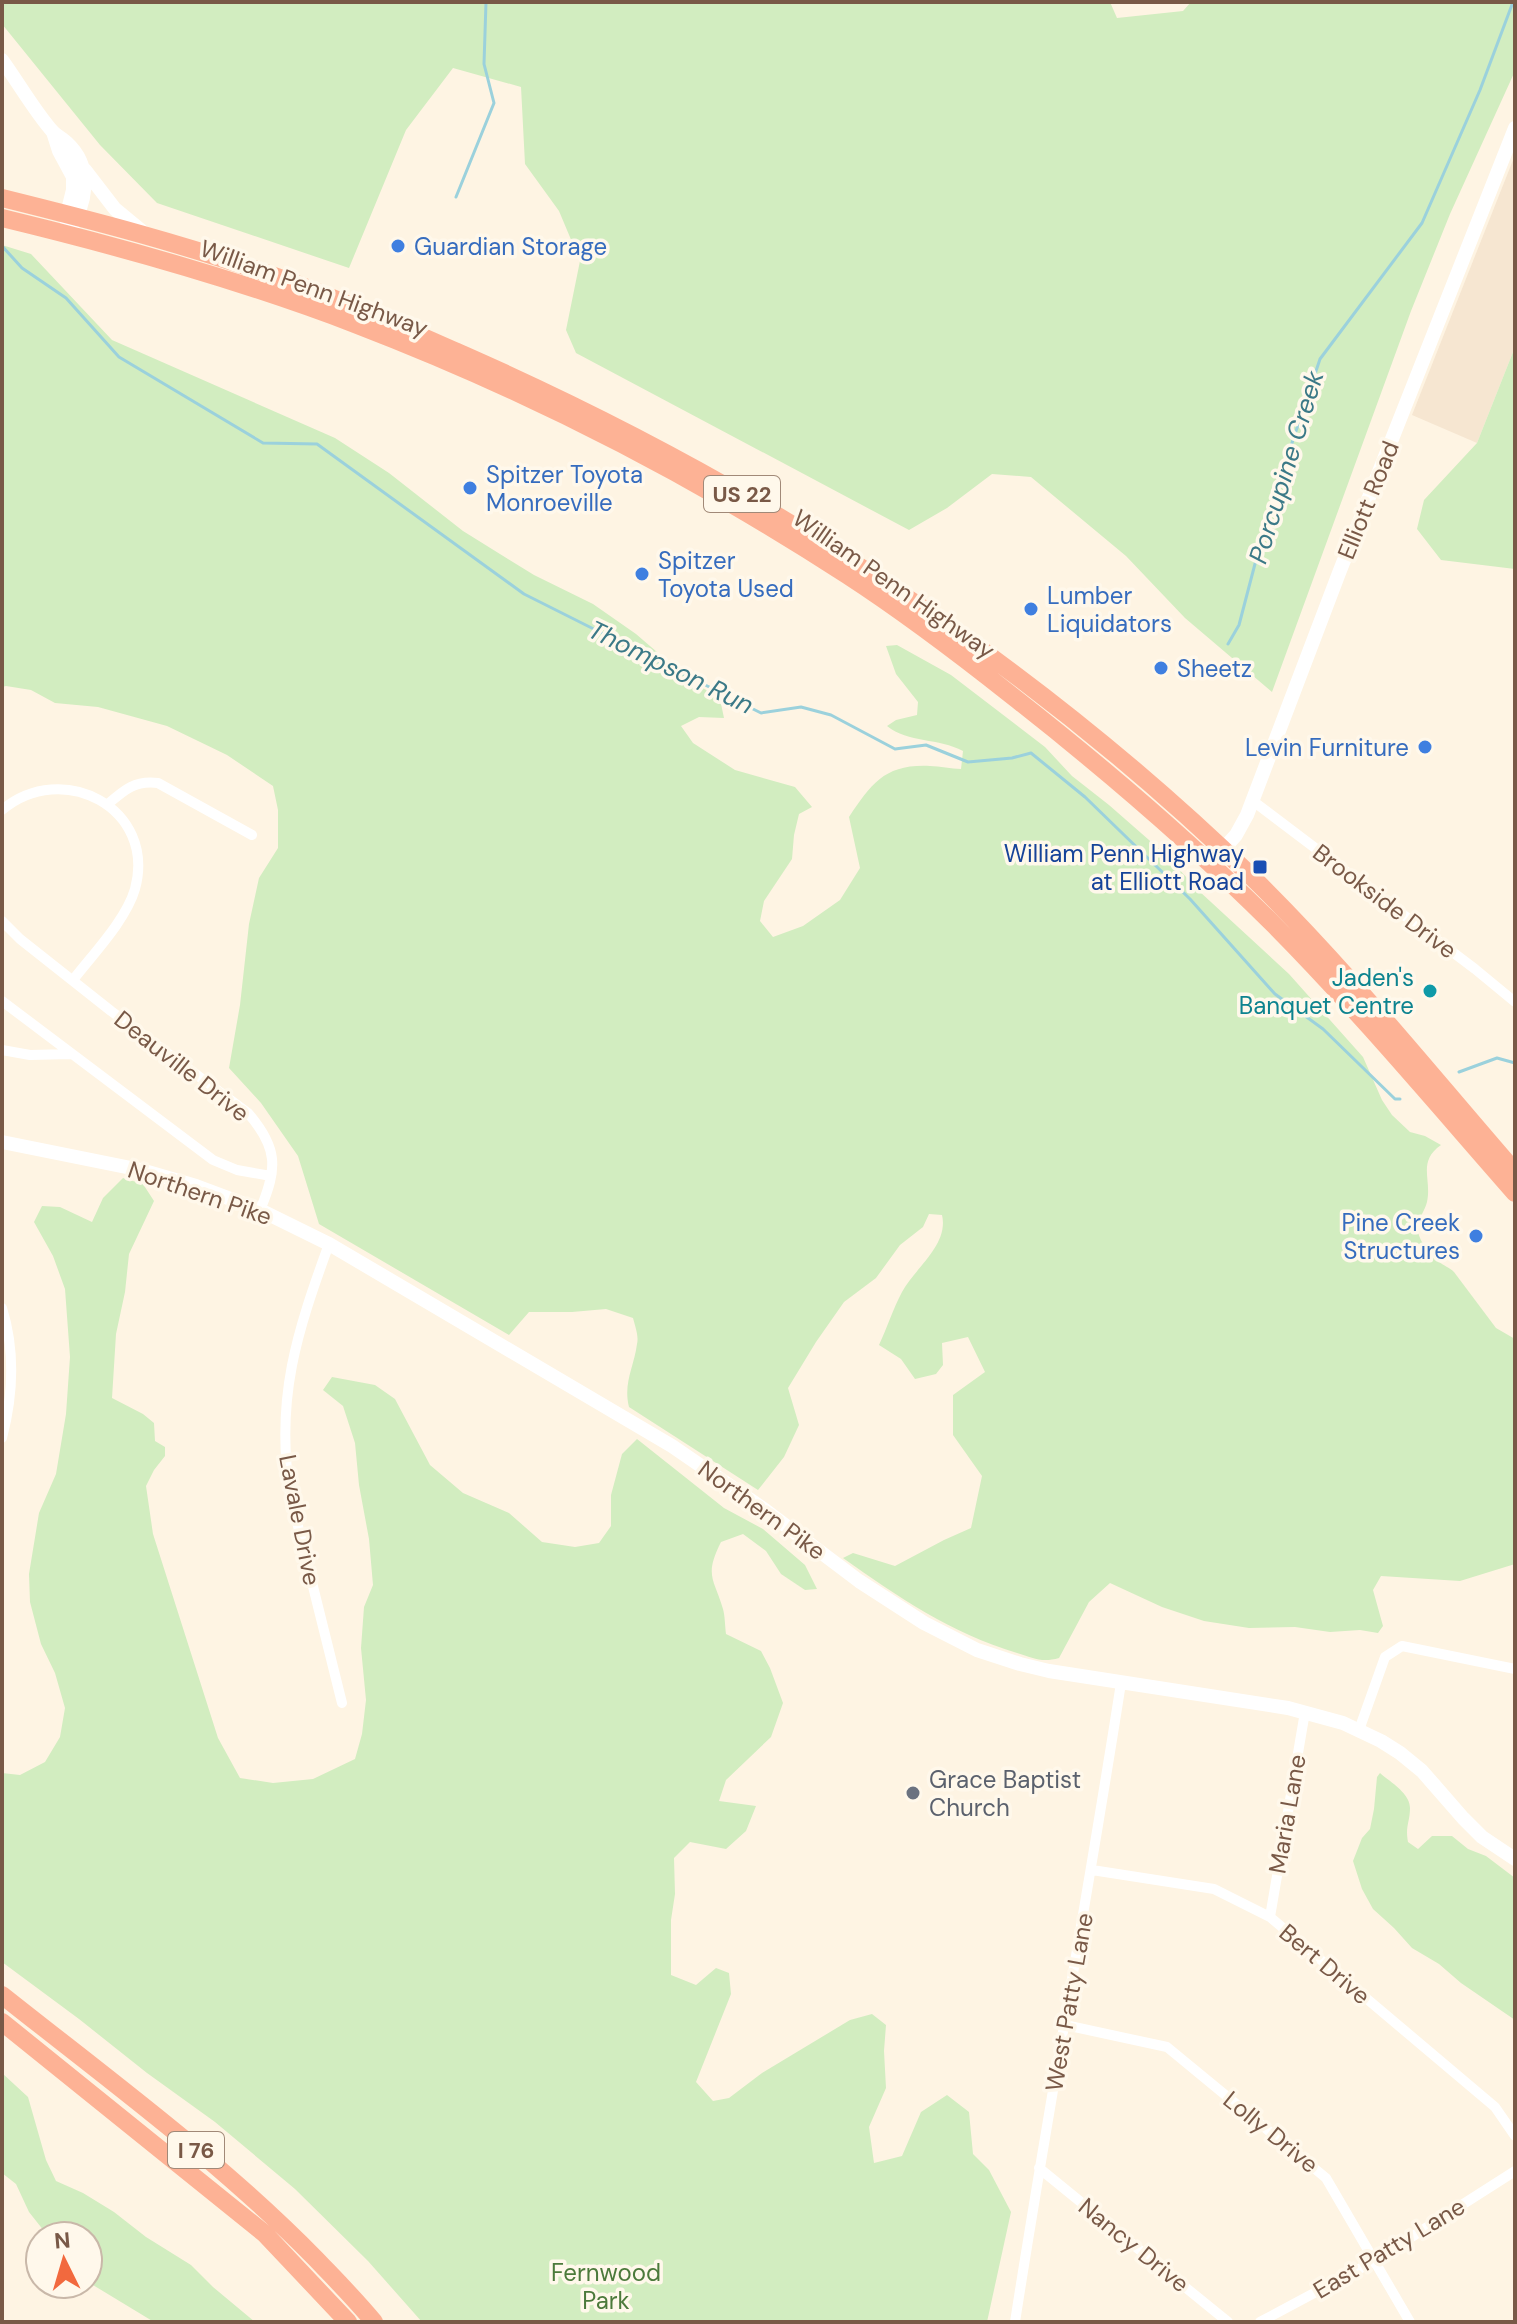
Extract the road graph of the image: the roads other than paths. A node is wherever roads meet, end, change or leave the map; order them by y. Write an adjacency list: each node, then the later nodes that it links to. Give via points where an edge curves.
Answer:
1 (2, 60): 3 (main road)
2 (1515, 128): 10 (main road, Elliott Road)
3 (53, 132): 4 (main road, via 69,144); 6 (main road, via 73,177)
4 (82, 167): 6 (main road, via 86,184); 9 (main road, via 104,198)
5 (2, 198): 6 (highway, William Penn Highway / US 22)
6 (72, 216): 8 (main road); 9 (highway, William Penn Highway / US 22)
7 (2, 218): 8 (highway, William Penn Highway / US 22)
8 (68, 234): 15 (highway, William Penn Highway / US 22, via 358,326 523,397 689,480 824,560 936,637 1101,767)
9 (148, 236): 14 (highway, William Penn Highway / US 22, via 356,308 584,410 751,499 858,565 1018,678 1113,752)
10 (1253, 801): 14 (main road, Elliott Road, via 1240,830); 19 (street, Brookside Drive)
11 (108, 804): 12 (street, via 86,792 48,789 22,796); 13 (street, via 132,785 158,783); 17 (street, via 135,843 135,888 121,916)
12 (2, 810)
13 (252, 835)
14 (1222, 850): 15 (main road, Elliott Road); 23 (highway, William Penn Highway / US 22, via 1329,956)
15 (1209, 864): 25 (highway, William Penn Highway / US 22, via 1316,969)
16 (2, 921): 17 (street, Deauville Drive)
17 (73, 980): 24 (street, Deauville Drive, via 248,1113 270,1144)
18 (2, 1001): 21 (street)
19 (1515, 1002)
20 (2, 1050): 21 (street)
21 (71, 1054): 24 (street, via 213,1160)
22 (2, 1142): 26 (main road, Northern Pike, via 141,1170)
23 (1515, 1172)
24 (271, 1176): 26 (street, Deauville Drive)
25 (1515, 1193)
26 (260, 1210): 27 (main road, Northern Pike)
27 (329, 1244): 31 (main road, Northern Pike, via 672,1446 924,1623 977,1650 1020,1664); 32 (street, Lavale Drive, via 289,1371 286,1469)
28 (2, 1308): 29 (street, via 11,1371)
29 (2, 1438)
30 (1515, 1669): 34 (street, via 1402,1646 1385,1657)
31 (1121, 1683): 33 (main road, Northern Pike); 36 (street, West Patty Lane)
32 (342, 1703)
33 (1305, 1712): 34 (main road, Northern Pike); 37 (street, Maria Lane)
34 (1359, 1730): 35 (main road, Northern Pike, via 1422,1771 1482,1837)
35 (1515, 1859)
36 (1092, 1870): 37 (street, Bert Drive, via 1214,1889); 40 (street, West Patty Lane)
37 (1270, 1917): 41 (street, Bert Drive, via 1495,2107)
38 (2, 1995): 46 (highway, I 76, via 273,2215)
39 (2, 2022): 45 (highway, I 76, via 265,2234)
40 (1065, 2025): 42 (street, West Patty Lane); 44 (street, Lolly Drive, via 1167,2047 1326,2178)
41 (1515, 2136)
42 (1039, 2168): 47 (street, West Patty Lane); 48 (street, Nancy Drive)
43 (1515, 2171): 44 (street, East Patty Lane)
44 (1374, 2261): 49 (street, East Patty Lane); 50 (street, Lolly Drive)
45 (348, 2322)
46 (374, 2322)
47 (1015, 2322)
48 (1228, 2322)
49 (1260, 2322)
50 (1410, 2322)

